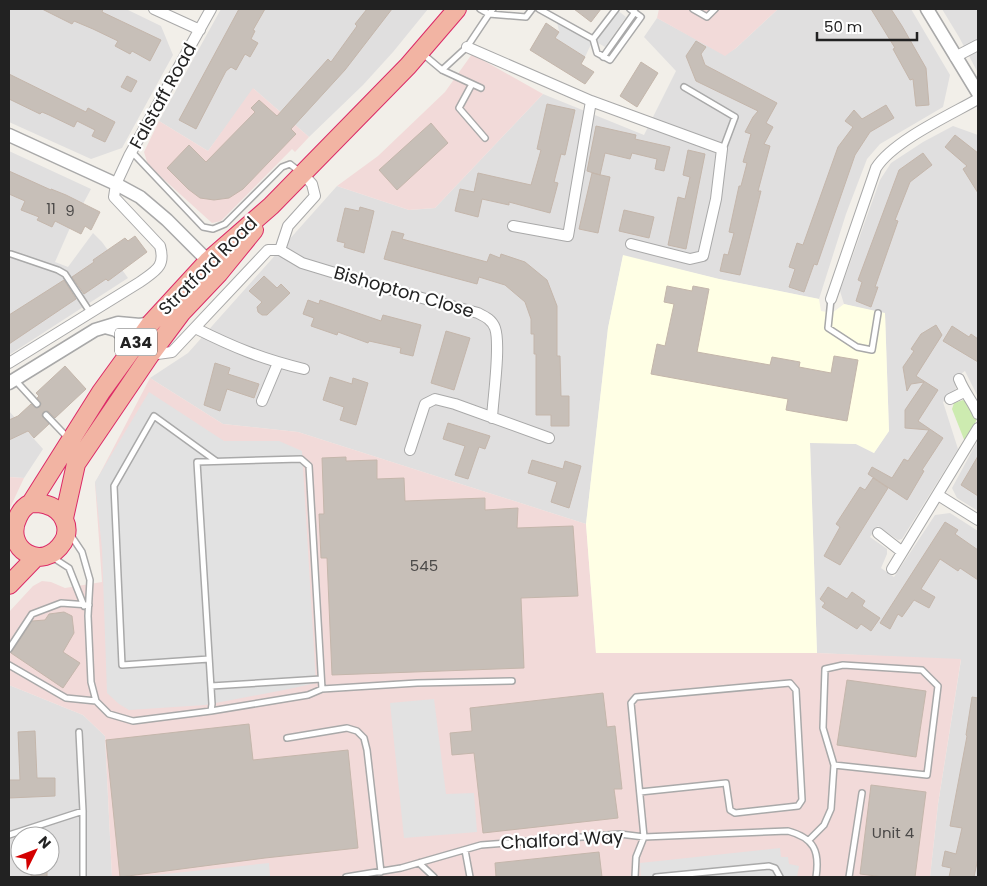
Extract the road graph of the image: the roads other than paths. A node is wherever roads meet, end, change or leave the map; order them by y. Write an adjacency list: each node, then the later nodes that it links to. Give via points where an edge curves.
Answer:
1 (154, 9): 14 (street)
2 (211, 9): 14 (street, Falstaff Road)
3 (457, 9): 18 (highway, Stratford Road / A34)
4 (480, 9): 13 (lane)
5 (493, 9): 13 (lane)
6 (532, 9): 13 (lane, via 526,17)
7 (539, 9): 15 (lane)
8 (616, 9): 15 (lane)
9 (693, 9): 10 (lane, via 707,17)
10 (715, 9)
11 (927, 9): 19 (street)
12 (632, 10): 15 (lane, via 641,17 610,60 598,53)
13 (489, 14): 17 (lane)
14 (200, 30): 30 (street, Falstaff Road)
15 (593, 39)
16 (978, 45): 19 (street)
17 (467, 47): 20 (lane); 26 (street)
18 (420, 52): 20 (lane); 31 (highway, Stratford Road / A34)
19 (955, 56): 24 (street)
20 (442, 70): 21 (lane)
21 (472, 84): 23 (lane); 28 (lane, via 459,108)
22 (684, 87): 29 (lane, via 735,117)
23 (481, 88)
24 (978, 94)
25 (978, 99): 38 (street, via 899,144 882,159 876,168)
26 (591, 101): 29 (street); 33 (street, via 568,236)
27 (9, 135): 32 (street)
28 (485, 138)
29 (722, 149): 34 (street, via 716,200 703,256 690,259)
30 (132, 152): 31 (lane, via 203,227 213,229 225,224 282,167 290,164); 32 (street, Falstaff Road)
31 (302, 174): 35 (street, via 312,184 315,196 288,226); 37 (highway, Stratford Road / A34)
32 (116, 184): 37 (street, via 150,204); 39 (street, via 114,197 160,246 163,257 160,267)
33 (513, 226)
34 (631, 244)
35 (280, 250): 43 (street, via 268,250); 57 (street, Bishopton Close, via 302,263 490,319 497,345)
36 (10, 254): 39 (lane, via 65,274)
37 (214, 267): 41 (highway, Stratford Road / A34); 45 (highway, Stratford Road / A34)
38 (831, 299): 40 (lane, via 828,328 857,347 872,350)
39 (91, 313): 46 (street)
40 (878, 313)
41 (151, 323): 42 (street, via 118,323); 44 (highway, Stratford Road / A34)
42 (105, 327): 44 (street, via 116,330 127,339); 50 (street, via 95,330)
43 (195, 328): 45 (street, via 172,352); 47 (street, via 237,349)
44 (129, 352): 60 (highway, Stratford Road / A34)
45 (150, 354): 66 (highway, Stratford Road / A34, via 76,464)
46 (9, 363)
47 (278, 363): 48 (street); 53 (street)
48 (304, 369)
49 (959, 379): 51 (street)
50 (12, 382): 54 (lane)
51 (964, 392): 52 (street); 55 (street)
52 (950, 399)
53 (262, 401)
54 (37, 404)
55 (978, 414)
56 (46, 415): 60 (lane)
57 (492, 418): 59 (street); 61 (street, via 434,399 425,404)
58 (978, 428): 63 (street)
59 (549, 438)
60 (71, 440): 64 (highway, Stratford Road / A34)
61 (410, 450)
62 (216, 461): 75 (lane, via 197,462); 75 (lane, via 154,416 114,486 122,664); 77 (lane, via 301,460 309,466)
63 (938, 495): 65 (street); 69 (street)
64 (31, 503): 66 (highway, via 47,504 56,509); 68 (highway, Stratford Road / A34, via 20,513)
65 (978, 520)
66 (65, 524): 70 (highway, Stratford Road / A34, via 65,539 59,547); 73 (lane, via 88,567 90,580)
67 (878, 533): 69 (street)
68 (11, 539): 70 (highway, Stratford Road / A34, via 26,554)
69 (901, 551): 71 (street)
70 (39, 557): 72 (highway, Stratford Road / A34); 73 (lane, via 53,557 69,568)
71 (892, 569)
72 (9, 585)
73 (86, 604): 74 (lane, via 60,603 32,614); 81 (lane, via 91,682)
74 (9, 649)
75 (209, 659): 79 (lane)
76 (9, 665): 81 (lane, via 66,698)
77 (321, 679): 79 (lane); 80 (lane)
78 (512, 681): 80 (lane)
79 (211, 686): 82 (lane)
80 (322, 689): 82 (lane, via 308,695)
81 (96, 701): 82 (lane, via 110,714 133,721)
82 (211, 711)
83 (79, 732): 88 (lane)
84 (287, 738): 94 (lane, via 347,728 364,738)
85 (834, 765): 85 (lane, via 823,728 825,670 843,665 922,670 938,686 927,775); 91 (lane, via 831,809 824,825)
86 (640, 792): 86 (lane, via 631,703 636,697 790,683 796,690 802,800 798,806 735,813 730,810 726,783); 90 (lane)
87 (862, 793): 103 (lane)
88 (83, 812): 89 (lane); 95 (lane)
89 (9, 835)
90 (644, 837): 91 (lane, Chalford Way, via 788,831); 92 (lane, Chalford Way, via 620,834 482,845); 99 (lane, via 636,857)
91 (809, 840): 102 (lane, via 819,861)
92 (465, 850): 93 (lane, Chalford Way); 98 (lane)
93 (419, 863): 94 (lane, Chalford Way); 97 (lane)
94 (381, 872): 96 (lane, Chalford Way)
95 (83, 877)
96 (346, 877)
97 (434, 877)
98 (470, 877)
99 (635, 877)
100 (656, 877): 101 (lane, via 769,866 775,868)
101 (780, 877)
102 (816, 877)
103 (849, 877)

